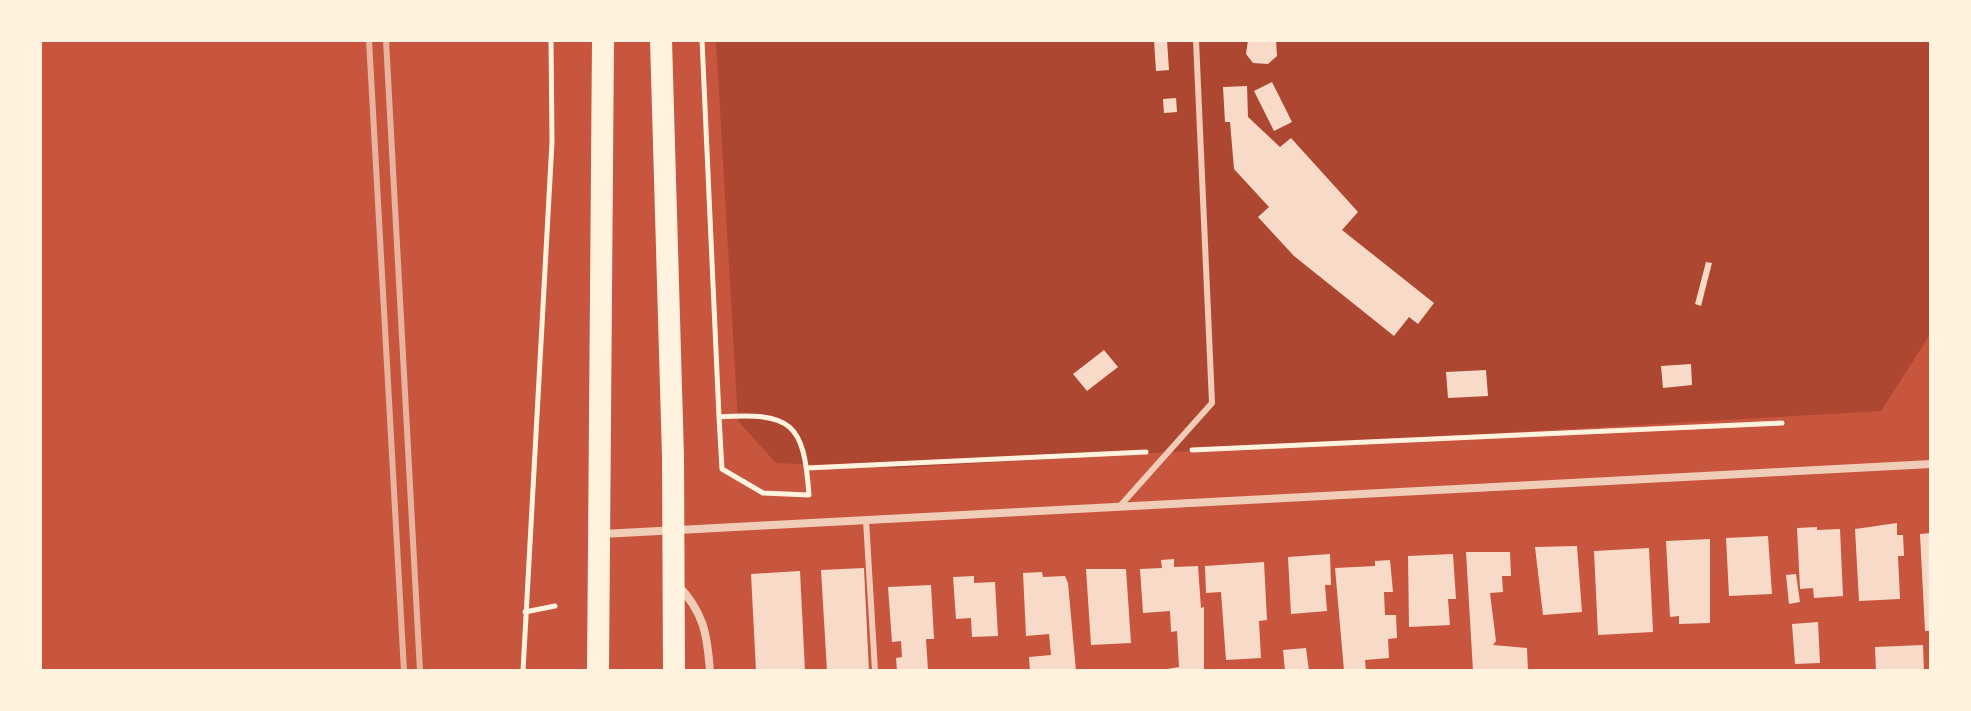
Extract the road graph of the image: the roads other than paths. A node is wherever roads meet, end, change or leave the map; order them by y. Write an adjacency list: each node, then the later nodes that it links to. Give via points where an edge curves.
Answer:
1 (603, 40): 8 (highway)
2 (661, 40): 7 (highway)
3 (1196, 40): 5 (lane, via 1212,403)
4 (1931, 464): 5 (street)
5 (1120, 506): 6 (street)
6 (866, 520): 7 (street); 13 (lane)
7 (674, 530): 8 (street); 9 (highway)
8 (597, 534): 10 (highway)
9 (674, 581): 11 (highway); 12 (street, via 697,606)
10 (595, 666)
11 (674, 671)
12 (710, 671)
13 (875, 671)

